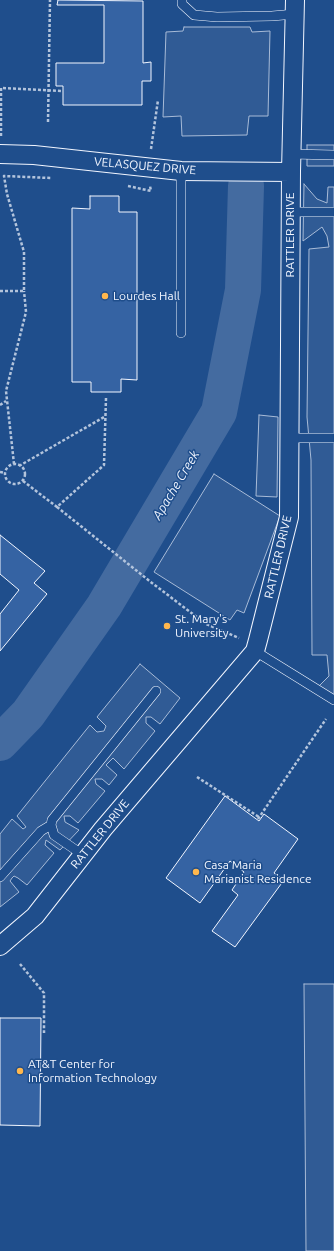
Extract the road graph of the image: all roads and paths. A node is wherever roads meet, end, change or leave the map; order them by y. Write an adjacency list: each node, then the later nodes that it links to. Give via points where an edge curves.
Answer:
1 (50, 0): 4 (path)
2 (182, 0): 3 (lane, via 182,4 194,15 217,18 272,16)
3 (295, 7): 10 (street, RATTLER DRIVE)
4 (49, 90): 5 (path); 6 (path, via 1,88); 7 (path)
5 (63, 91)
6 (1, 100): 8 (path)
7 (48, 122)
8 (0, 145): 11 (street, VELASQUEZ DRIVE, via 34,154)
9 (334, 156): 10 (lane)
10 (291, 163): 11 (street, VELASQUEZ DRIVE); 13 (street, RATTLER DRIVE)
11 (181, 171): 17 (lane)
12 (4, 176): 16 (path, via 24,252)
13 (291, 212): 14 (lane); 22 (street, RATTLER DRIVE)
14 (334, 212)
15 (0, 291): 16 (path)
16 (24, 291): 19 (path, via 26,312 6,391)
17 (181, 333)
18 (106, 398): 21 (path)
19 (6, 401): 20 (path); 24 (path)
20 (0, 405)
21 (105, 416): 25 (path); 29 (path, via 104,465)
22 (289, 438): 23 (lane); 30 (street, RATTLER DRIVE, via 289,517)
23 (334, 438)
24 (14, 464): 25 (path); 27 (path)
25 (19, 466): 28 (path, via 24,470)
26 (0, 472): 27 (path)
27 (4, 473): 28 (path, via 10,484)
28 (23, 481): 29 (path)
29 (57, 507): 30 (path, via 206,624)
30 (256, 645): 32 (lane); 36 (street, RATTLER DRIVE)
31 (156, 691): 35 (lane, via 52,820)
32 (332, 695)
33 (326, 719): 34 (path, via 259,818)
34 (197, 777)
35 (51, 825): 36 (lane, via 54,835); 37 (lane, via 41,831)
36 (83, 855): 38 (street, RATTLER DRIVE, via 35,916)
37 (0, 877)
38 (0, 946)
39 (20, 964): 40 (path, via 44,993)
40 (44, 1033)

